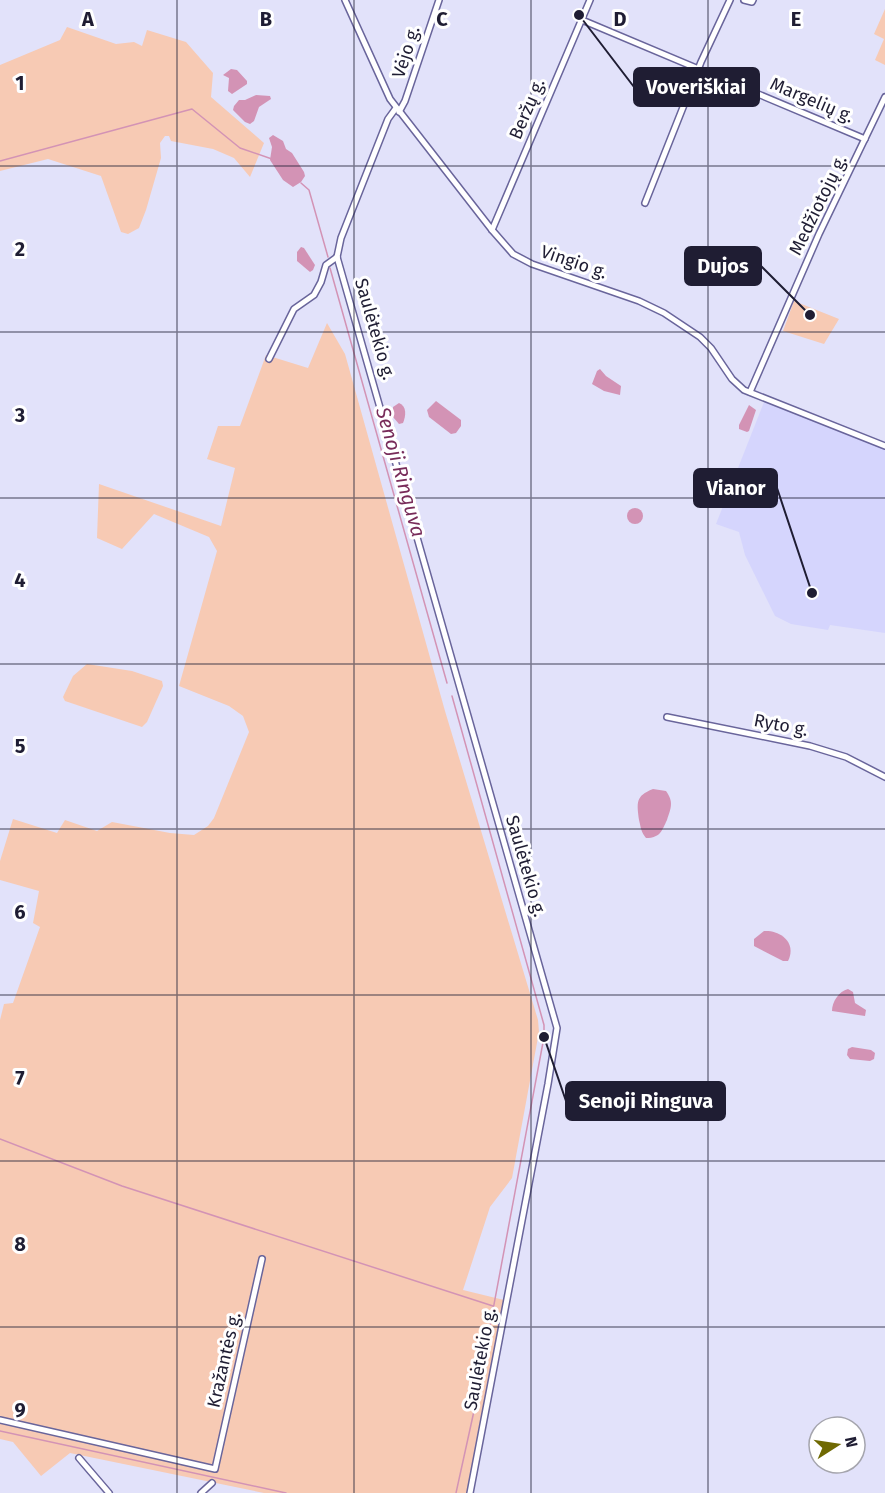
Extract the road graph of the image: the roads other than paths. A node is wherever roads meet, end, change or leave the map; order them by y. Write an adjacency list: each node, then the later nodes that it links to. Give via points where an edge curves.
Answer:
1 (345, 0): 10 (street, Vingio g.)
2 (439, 0): 10 (street, Vėjo g., via 405,101)
3 (590, 0): 7 (street, Beržų g.)
4 (729, 0): 8 (street)
5 (744, 0): 6 (street)
6 (753, 0)
7 (582, 20): 8 (street, Margelių g.); 13 (street, Beržų g.)
8 (699, 69): 11 (street, Margelių g.); 12 (street)
9 (885, 98): 11 (street, Medžiotojų g.)
10 (397, 110): 13 (street, Vingio g.); 14 (street, Vėjo g., via 388,119)
11 (865, 139): 16 (street, Medžiotojų g.)
12 (645, 203)
13 (492, 230): 16 (street, Vingio g., via 513,254 532,264 639,301 686,327 711,348 732,380)
14 (337, 257): 15 (street, via 326,265 314,296 294,309); 26 (street, Saulėtekio g., via 557,1028)
15 (269, 359)
16 (750, 392): 17 (street, Vingio g.)
17 (885, 446)
18 (667, 717): 19 (street, Ryto g., via 818,748)
19 (885, 777)
20 (262, 1259): 21 (street, Kražantės g., via 215,1468)
21 (0, 1420)
22 (79, 1458): 24 (street)
23 (212, 1483): 25 (street)
24 (109, 1493)
25 (201, 1493)
26 (470, 1493)

